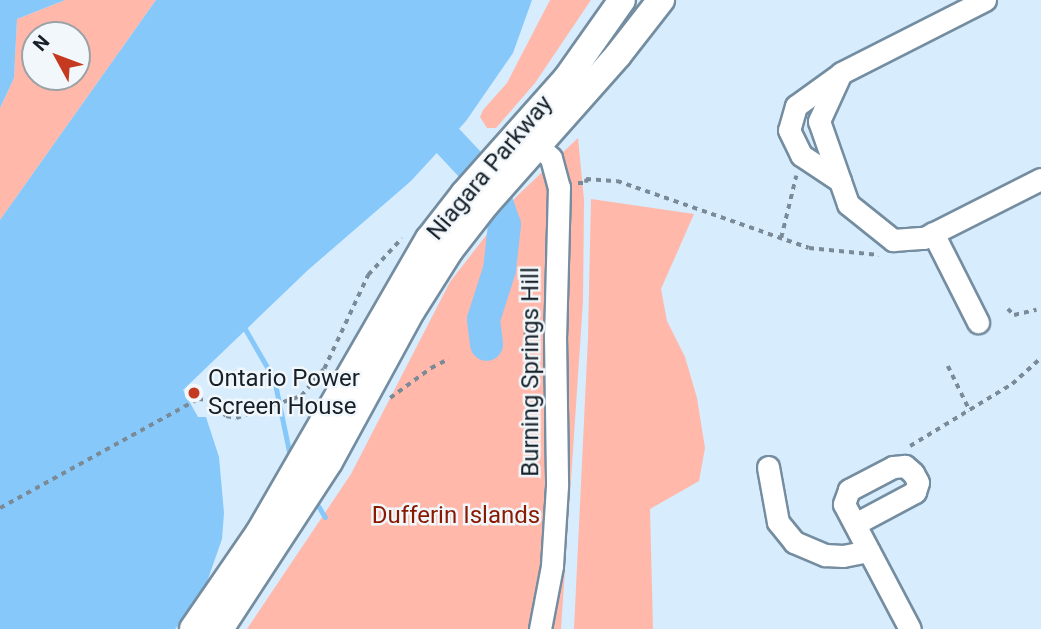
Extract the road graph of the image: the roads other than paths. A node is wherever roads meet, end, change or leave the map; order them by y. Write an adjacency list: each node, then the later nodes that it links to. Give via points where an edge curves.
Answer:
1 (622, 0): 5 (main road, Niagara Parkway)
2 (660, 0): 5 (main road, via 618,55)
3 (985, 0): 4 (street)
4 (841, 73): 7 (street, via 819,121); 7 (street, via 796,106 789,130 801,155)
5 (521, 141): 8 (main road, Niagara Parkway); 8 (main road, Niagara Parkway, via 511,175); 17 (street, Burning Springs Hill, via 555,166 559,187 557,486 552,566)
6 (1041, 179): 9 (street)
7 (840, 181): 9 (street, via 848,204 893,240)
8 (455, 223): 12 (main road, Niagara Parkway, via 396,292 319,455)
9 (933, 233): 10 (street)
10 (978, 322)
11 (768, 467): 14 (street, via 778,522 794,542 825,555)
12 (293, 498): 15 (main road, Niagara Parkway); 16 (main road, Niagara Parkway)
13 (855, 524): 14 (street)
14 (869, 551): 18 (street)
15 (193, 629)
16 (220, 629)
17 (540, 629)
18 (910, 629)

